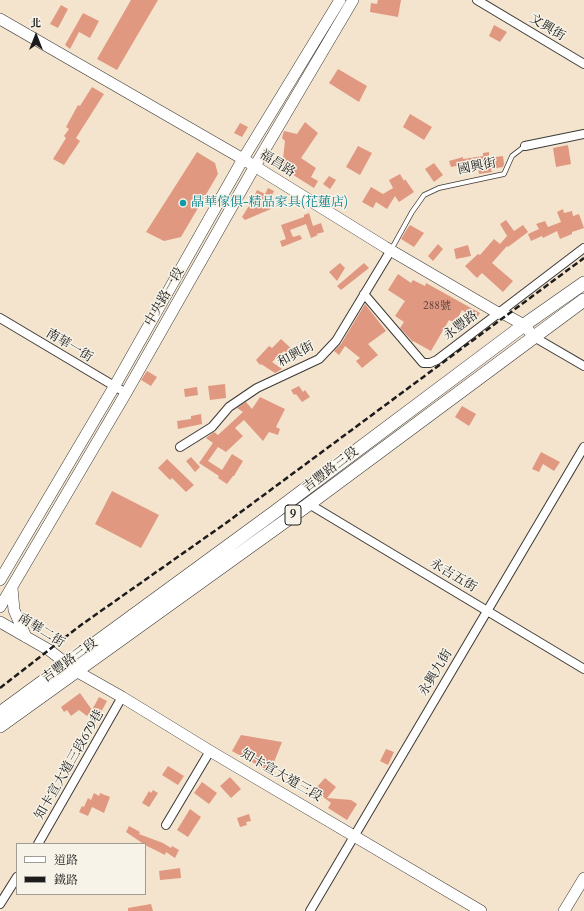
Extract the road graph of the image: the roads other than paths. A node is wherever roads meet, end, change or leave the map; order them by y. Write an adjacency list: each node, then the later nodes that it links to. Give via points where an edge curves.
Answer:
1 (340, 0): 8 (street, 中央路一段)
2 (353, 0): 9 (street, 中央路一段)
3 (477, 0): 5 (street, 文興街)
4 (0, 19): 8 (street, 福昌路)
5 (584, 64)
6 (584, 134): 7 (street, 國興街)
7 (525, 146): 11 (lane, 國興街, via 512,156 504,174 439,188 424,195)
8 (243, 159): 9 (street, 福昌路); 20 (street, 中央路一段)
9 (255, 166): 11 (street, 福昌路); 21 (street, 中央路一段)
10 (584, 248): 15 (street, 永豐路)
11 (391, 250): 13 (street, 和興街); 15 (street, 福昌路)
12 (584, 283): 17 (main road, 吉豐路三段 / 9)
13 (364, 294): 15 (street, 永豐路, via 423,363 436,360); 22 (street, 和興街, via 336,340 319,359 258,388 229,406 212,427)
14 (584, 300): 18 (main road, 吉豐路三段 / 9)
15 (498, 313): 17 (street, 福昌路)
16 (0, 318): 20 (street, 南華一街)
17 (524, 325): 18 (street, 福昌路); 31 (main road, 吉豐路三段 / 9)
18 (534, 337): 19 (street); 24 (main road, 吉豐路三段 / 9)
19 (584, 366)
20 (114, 387): 21 (street, 南華一街); 25 (street, 中央路一段)
21 (126, 393): 26 (street, 中央路一段)
22 (180, 447)
23 (584, 447): 28 (street, 永興九街)
24 (309, 504): 28 (street, 永吉五街); 31 (main road, 吉豐路三段 / 9)
25 (0, 579)
26 (12, 588): 27 (street, 中央路一段); 30 (street, via 14,610)
27 (0, 607)
28 (487, 610): 32 (street, 永吉五街); 38 (street, 永興九街)
29 (0, 622): 30 (street, 南華二街)
30 (26, 637): 31 (street, 南華二街, via 49,650)
31 (71, 668): 33 (street, 知卡宣大道三段); 34 (main road, 吉豐路三段 / 9); 35 (main road, 吉豐路三段 / 9)
32 (584, 669)
33 (122, 697): 36 (street, 知卡宣大道三段); 39 (street, 知卡宣大道三段679巷)
34 (0, 712)
35 (0, 726)
36 (210, 751): 37 (street); 38 (street, 知卡宣大道三段)
37 (166, 825)
38 (354, 835): 43 (street, 永興九街); 44 (street, 知卡宣大道三段)
39 (39, 843)
40 (584, 878): 45 (street)
41 (16, 879): 42 (street)
42 (0, 904)
43 (310, 911)
44 (481, 911)
45 (564, 911)

